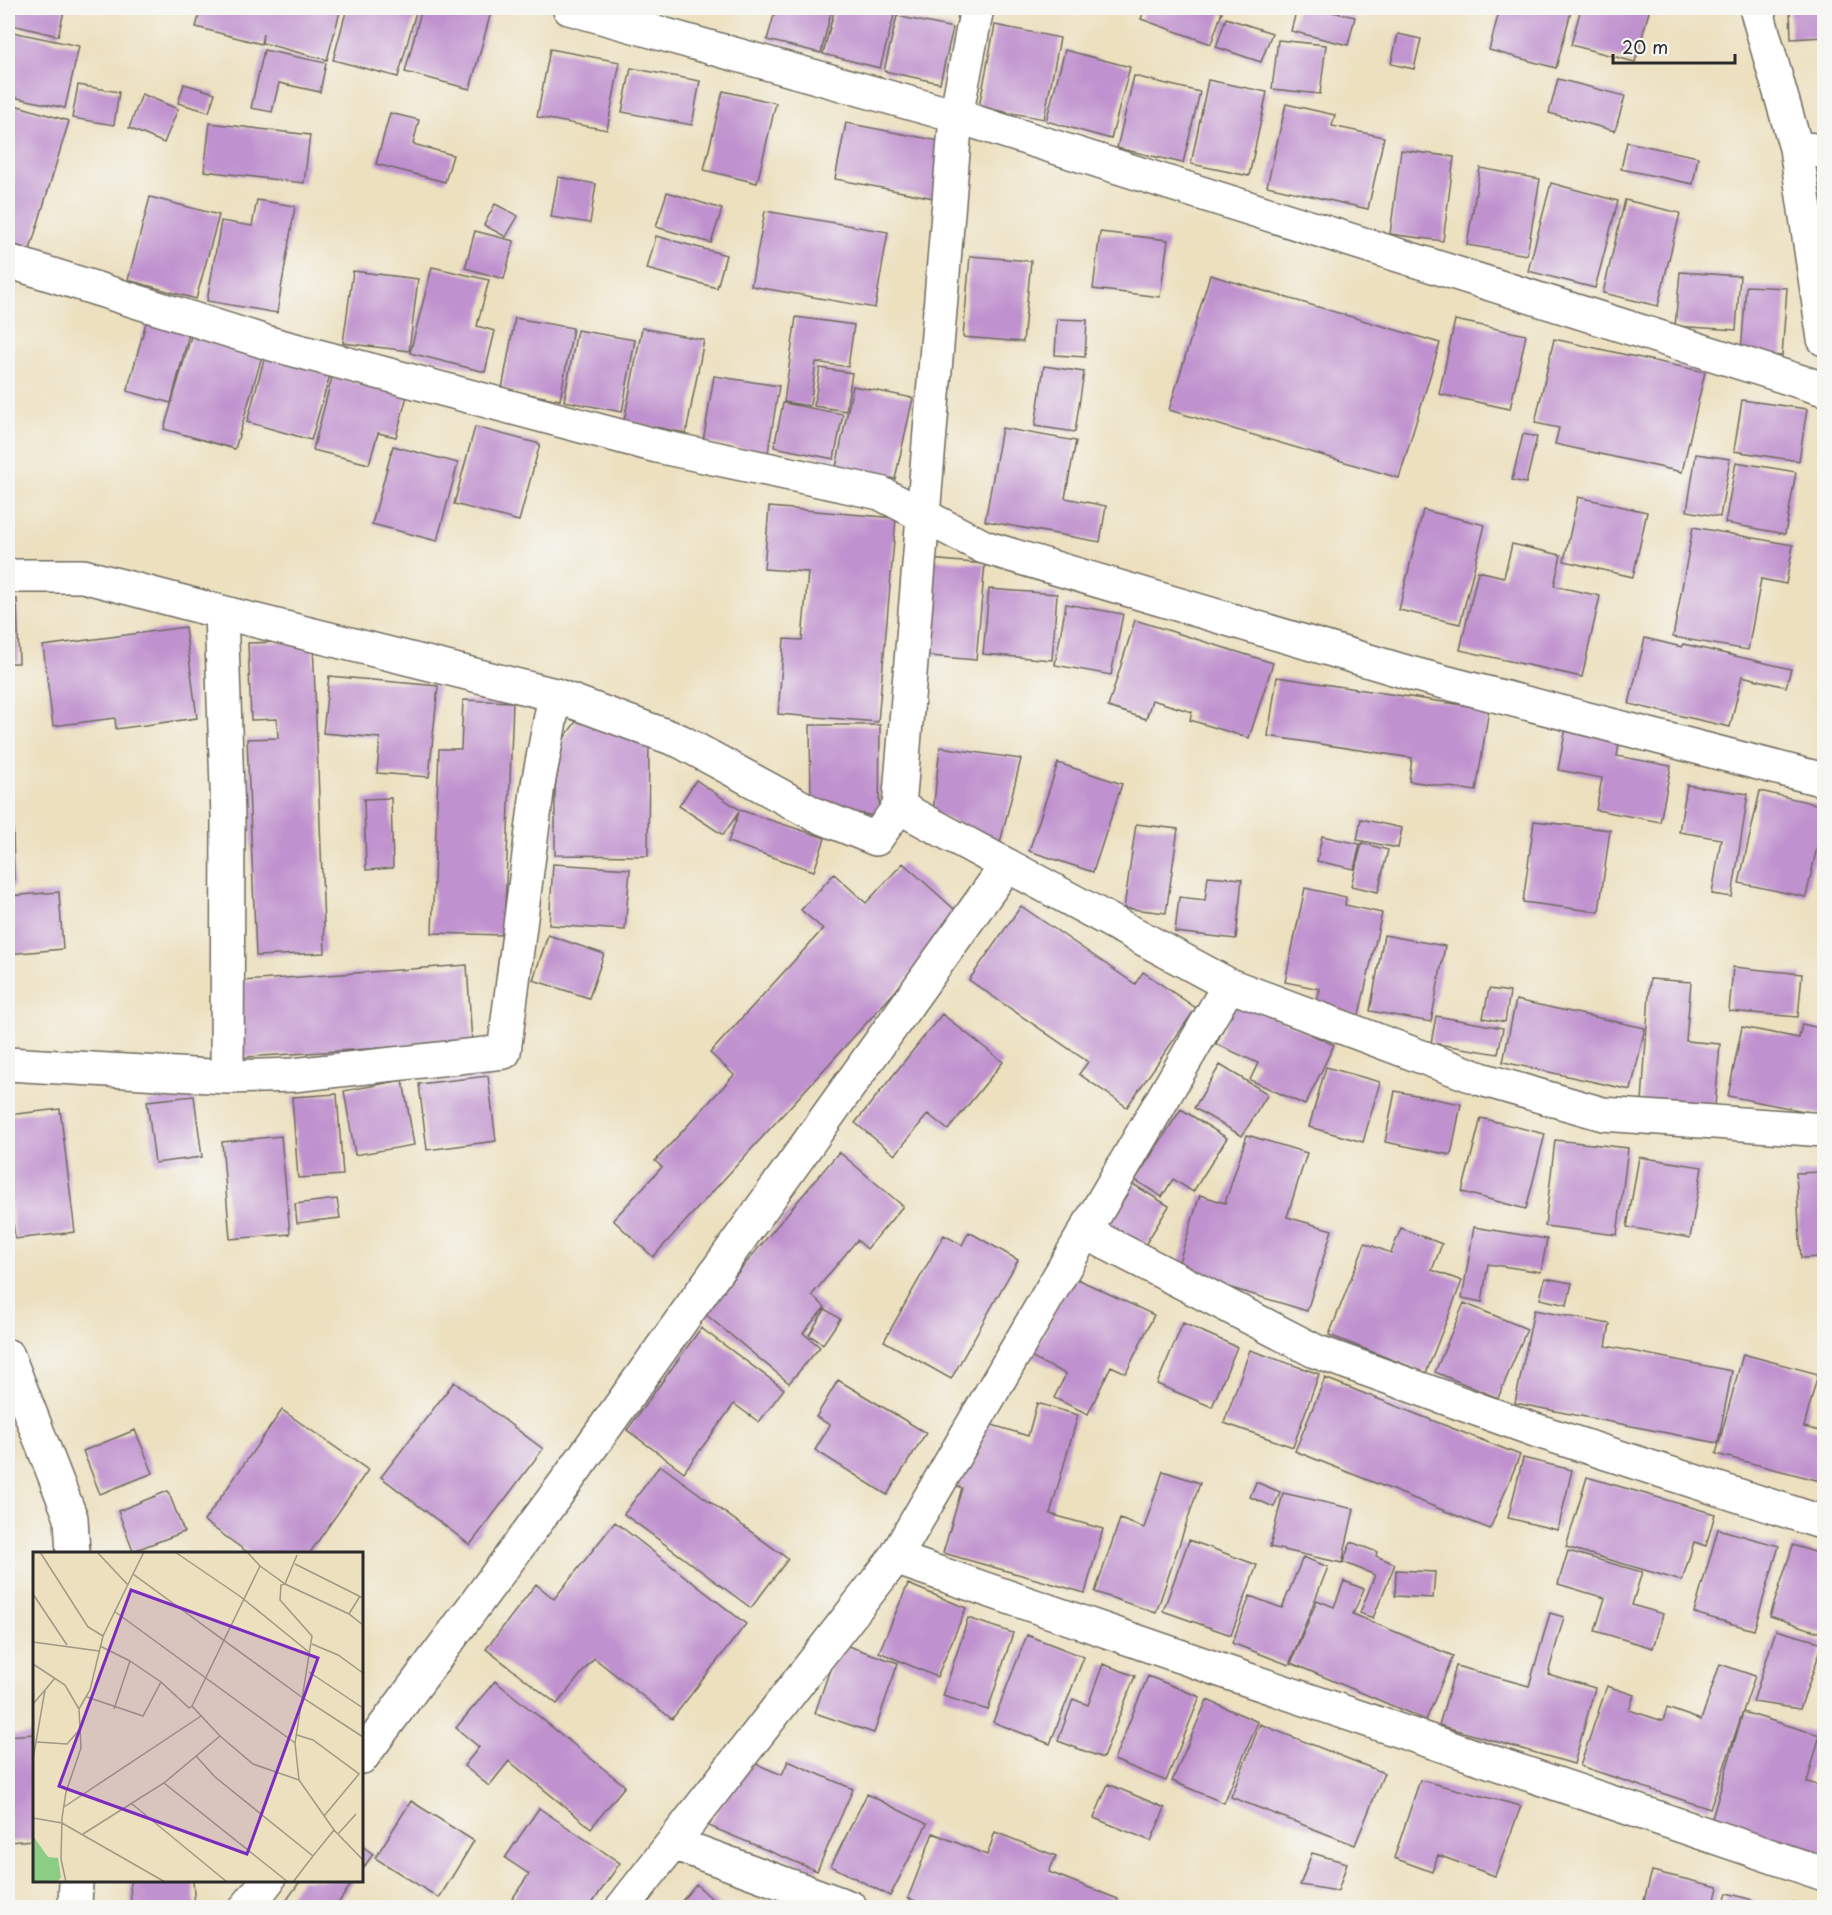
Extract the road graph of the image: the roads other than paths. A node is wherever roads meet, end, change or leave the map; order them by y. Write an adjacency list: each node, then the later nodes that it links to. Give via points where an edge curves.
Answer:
1 (569, 8): 4 (street)
2 (977, 8): 4 (street)
3 (1756, 8): 5 (street)
4 (956, 116): 8 (street); 9 (street)
5 (1810, 150): 7 (street)
6 (8, 261): 9 (street, via 272,344 646,443 880,494)
7 (1824, 339)
8 (1824, 389)
9 (924, 517): 13 (street, via 984,547 1413,674); 14 (street)
10 (8, 576): 11 (street, via 83,576)
11 (221, 612): 12 (street); 18 (street, via 228,817)
12 (555, 695): 14 (street, via 680,741 814,813 876,839); 18 (street, via 538,784 504,1052 293,1075)
13 (1824, 780)
14 (900, 807): 15 (street)
15 (1007, 865): 16 (street); 25 (street, via 578,1466)
16 (1229, 985): 19 (street, via 1481,1079 1603,1114); 20 (street)
17 (8, 1064): 18 (street)
18 (227, 1077)
19 (1824, 1131)
20 (1085, 1232): 22 (street, via 1315,1351 1535,1430); 24 (street)
21 (8, 1356): 23 (street, via 70,1518)
22 (1824, 1523)
23 (73, 1552)
24 (895, 1558): 26 (street); 27 (street)
25 (363, 1756)
26 (673, 1843): 32 (street); 33 (street)
27 (1824, 1874)
28 (76, 1882): 30 (street)
29 (267, 1882): 31 (street)
30 (75, 1908)
31 (246, 1908)
32 (622, 1908)
33 (851, 1908)

